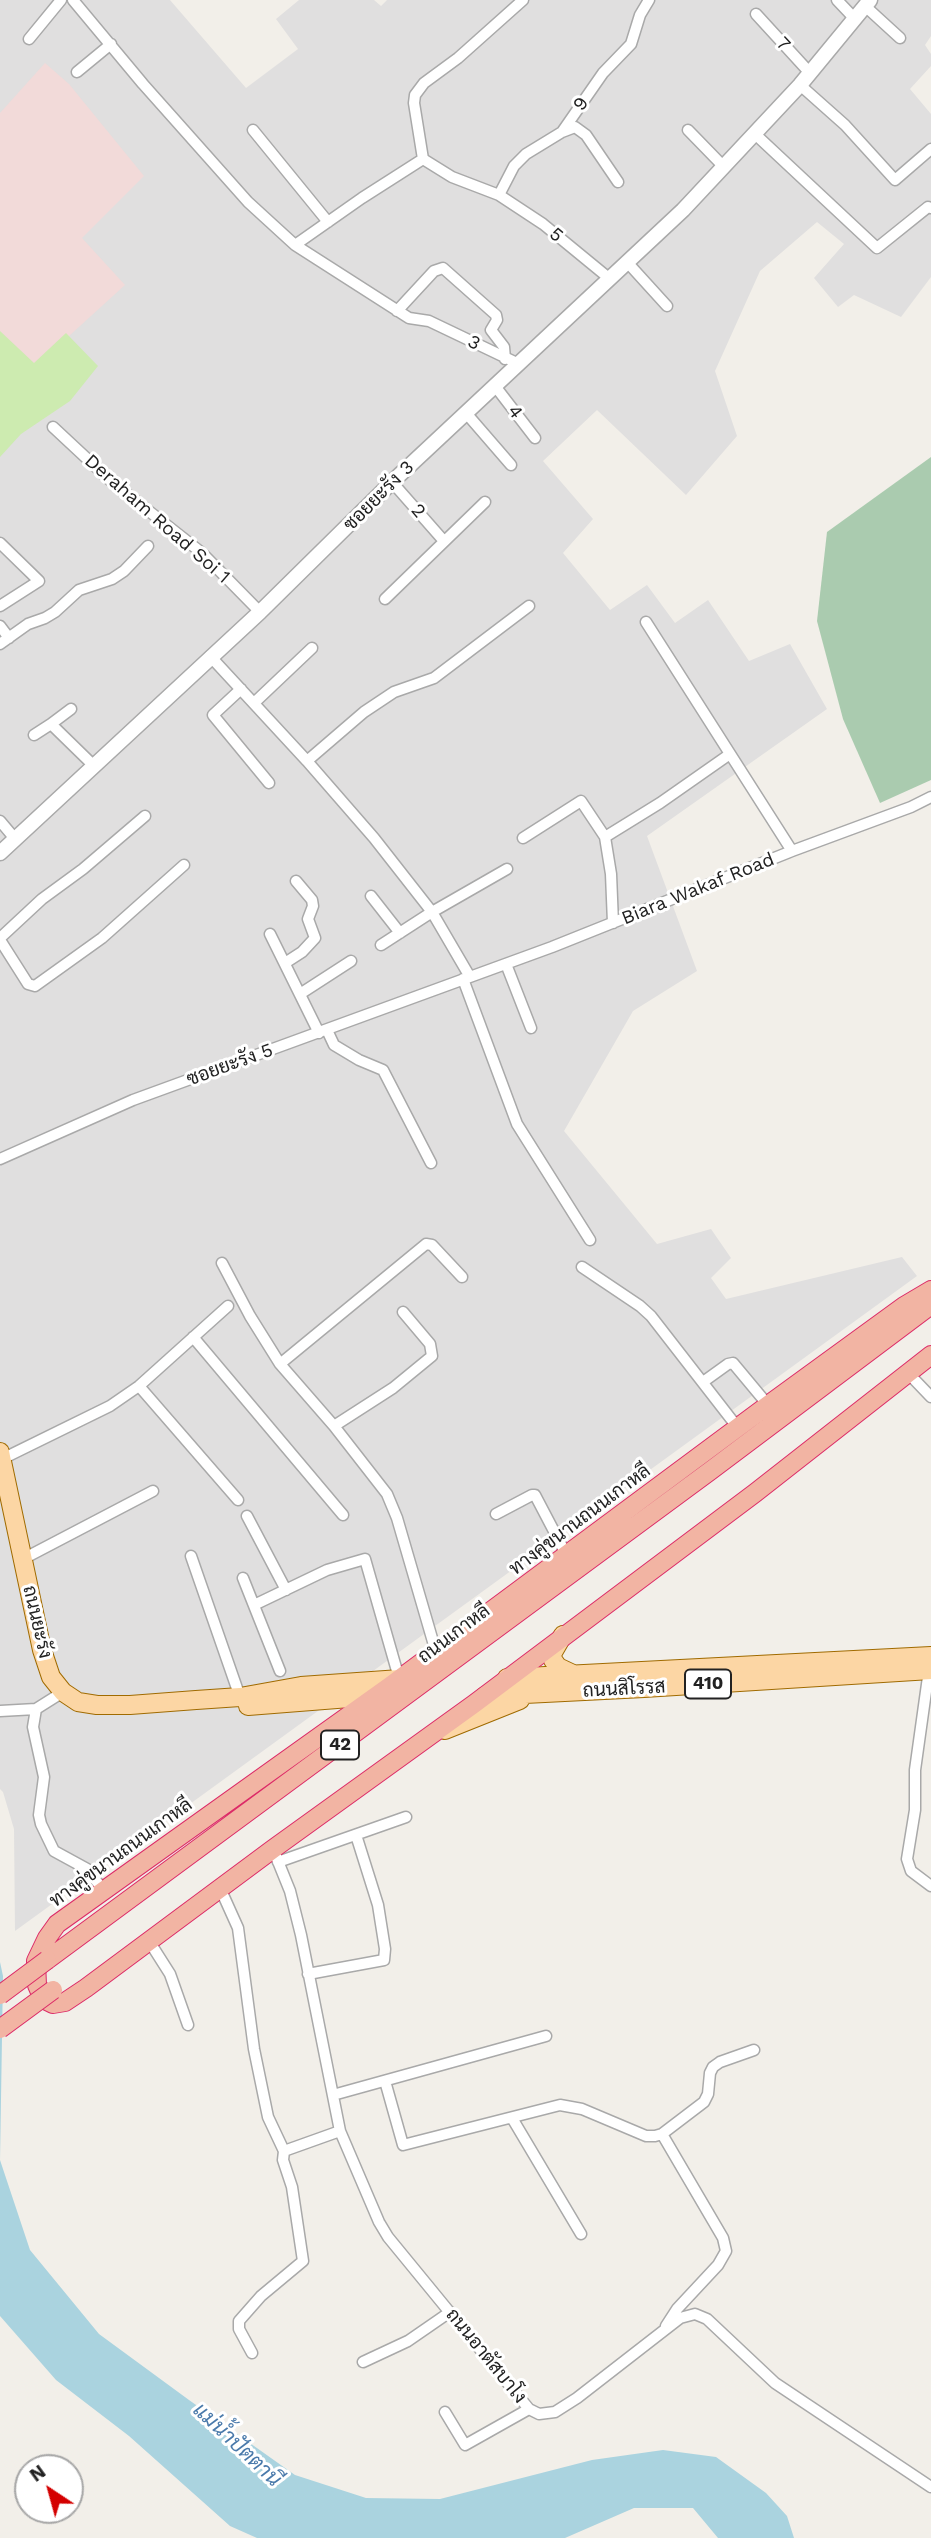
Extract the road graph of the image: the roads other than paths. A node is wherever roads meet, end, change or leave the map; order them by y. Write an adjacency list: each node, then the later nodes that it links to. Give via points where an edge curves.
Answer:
1 (61, 0): 10 (street)
2 (73, 0): 11 (street, 3)
3 (523, 0): 20 (street, via 415,95)
4 (649, 0): 17 (street, 9, via 631,44 603,73)
5 (837, 0): 8 (street)
6 (868, 3): 8 (street, ซอยยะรัง 3); 9 (street)
7 (756, 14): 13 (street, 7)
8 (855, 19): 13 (street, ซอยยะรัง 3)
9 (900, 38)
10 (29, 39)
11 (111, 44): 12 (street); 26 (street, 3, via 248,202)
12 (77, 72)
13 (810, 73): 14 (street, ซอยยะรัง 3)
14 (800, 85): 18 (street, ซอยยะรัง 3); 19 (street, via 874,154 895,180)
15 (253, 130): 25 (street)
16 (688, 130): 21 (street)
17 (562, 132): 22 (street, via 575,127 586,135); 23 (street, 9, via 526,154)
18 (755, 134): 21 (street, ซอยยะรัง 3); 24 (street, via 877,248)
19 (931, 149)
20 (423, 159): 23 (street, 5, via 452,177); 25 (street)
21 (724, 167): 27 (street, ซอยยะรัง 3)
22 (618, 182)
23 (499, 195): 28 (street, 5)
24 (931, 208)
25 (328, 222): 26 (street)
26 (295, 246): 30 (street, 3)
27 (627, 262): 28 (street, ซอยยะรัง 3); 29 (street)
28 (610, 279): 31 (street, ซอยยะรัง 3)
29 (667, 306)
30 (397, 311): 31 (street, 3, via 429,321); 31 (street, via 434,271 443,268 496,315 491,330)
31 (512, 362): 32 (street, ซอยยะรัง 3)
32 (495, 386): 33 (street, ซอยยะรัง 3); 35 (street, 4)
33 (466, 412): 36 (street); 37 (street, ซอยยะรัง 3)
34 (52, 427): 45 (street, Deraham Road Soi 1, via 112,482 202,553)
35 (535, 438)
36 (511, 465)
37 (392, 482): 39 (street, 2); 45 (street, ซอยยะรัง 3)
38 (485, 502): 39 (street)
39 (443, 540): 42 (street)
40 (0, 543): 43 (street, via 39,581)
41 (148, 546): 48 (street, via 112,579 79,590 55,612 27,624)
42 (385, 599)
43 (0, 606)
44 (529, 606): 57 (street, via 434,678 394,692 364,712)
45 (260, 611): 50 (street, ซอยยะรัง 3)
46 (646, 622): 56 (street)
47 (0, 626): 48 (street)
48 (5, 641)
49 (312, 648): 52 (street)
50 (211, 656): 51 (street); 58 (street, ซอยยะรัง 3)
51 (241, 689): 52 (street); 59 (street, via 213,715)
52 (254, 703): 57 (street)
53 (71, 709): 54 (street)
54 (51, 724): 55 (street); 58 (street)
55 (34, 735)
56 (730, 754): 63 (street); 66 (street)
57 (307, 761): 72 (street)
58 (93, 765): 65 (street, ซอยยะรัง 3)
59 (269, 783)
60 (931, 797): 66 (street, Biara Wakaf Road)
61 (145, 816): 76 (street)
62 (0, 821): 65 (street)
63 (605, 837): 64 (street, via 582,802); 73 (street)
64 (523, 838)
65 (16, 840): 67 (street, ซอยยะรัง 3)
66 (792, 851): 73 (street, Biara Wakaf Road)
67 (0, 853)
68 (184, 865): 76 (street, via 102,937 35,986 28,984)
69 (507, 869): 72 (street)
70 (296, 881): 79 (street, via 312,900 308,919 315,938)
71 (371, 896): 74 (street)
72 (432, 912): 74 (street); 81 (street)
73 (613, 923): 80 (street, Biara Wakaf Road)
74 (400, 933): 77 (street)
75 (270, 934): 79 (street)
76 (0, 939)
77 (381, 945)
78 (351, 961): 82 (street)
79 (285, 963): 82 (street)
80 (506, 964): 81 (street, Biara Wakaf Road); 83 (street)
81 (467, 978): 84 (street, ซอยยะรัง 5); 87 (street, via 517,1124)
82 (300, 994): 84 (street)
83 (531, 1028)
84 (323, 1032): 85 (street, ซอยยะรัง 5, via 133,1101); 86 (street, via 334,1045 383,1070)
85 (0, 1159)
86 (431, 1163)
87 (590, 1240)
88 (222, 1262): 97 (street)
89 (582, 1267): 99 (street, via 640,1306)
90 (461, 1277): 97 (street, via 426,1244)
91 (931, 1290): 102 (highway, ทางคู่ขนานถนนเกาหลี)
92 (931, 1305): 142 (highway, ถนนเกาหลี / 42)
93 (228, 1306): 95 (street)
94 (403, 1312): 103 (street, via 430,1343 432,1356)
95 (193, 1337): 100 (street); 109 (street)
96 (931, 1355): 98 (highway, ทางคู่ขนานถนนเกาหลี)
97 (280, 1364): 103 (street)
98 (908, 1373): 101 (street); 117 (highway, ทางคู่ขนานถนนเกาหลี)
99 (703, 1382): 102 (street, via 733,1363); 104 (street)
100 (139, 1386): 105 (street, via 110,1406); 107 (street)
101 (931, 1397)
102 (768, 1405): 104 (highway, ทางคู่ขนานถนนเกาหลี)
103 (334, 1426): 118 (street, via 387,1494)
104 (738, 1428): 112 (highway, ทางคู่ขนานถนนเกาหลี)
105 (1, 1457): 113 (main road, ถนนยะรัง)
106 (153, 1491): 113 (street)
107 (237, 1500)
108 (496, 1514): 112 (street, via 536,1495)
109 (343, 1515)
110 (247, 1516): 115 (street)
111 (191, 1556): 128 (street)
112 (567, 1556): 118 (highway, ทางคู่ขนานถนนเกาหลี)
113 (23, 1559): 124 (main road, ถนนยะรัง, via 42,1650 51,1677)
114 (243, 1578): 116 (street)
115 (286, 1590): 116 (street); 121 (street, via 327,1570 365,1559)
116 (254, 1605): 120 (street)
117 (563, 1635): 122 (main road, via 553,1660); 123 (highway, ทางคู่ขนานถนนเกาหลี)
118 (436, 1652): 121 (highway, ทางคู่ขนานถนนเกาหลี)
119 (930, 1665): 122 (main road, ถนนสิโรรส / 410); 125 (main road, ถนนสิโรรส / 410); 138 (street, via 907,1859 911,1871)
120 (280, 1671)
121 (398, 1675): 126 (highway, ทางคู่ขนานถนนเกาหลี); 128 (main road)
122 (575, 1675): 123 (main road, ถนนสิโรรส / 410)
123 (507, 1678): 127 (highway, ทางคู่ขนานถนนเกาหลี)
124 (63, 1692): 130 (main road, via 78,1702 97,1705); 131 (street)
125 (543, 1693): 127 (main road, ถนนสิโรรส / 410); 133 (main road)
126 (375, 1696): 129 (main road); 134 (highway, ทางคู่ขนานถนนเกาหลี)
127 (485, 1696): 133 (highway, ทางคู่ขนานถนนเกาหลี)
128 (240, 1697): 130 (main road)
129 (312, 1701): 130 (main road, via 200,1708); 134 (main road, via 323,1712)
130 (157, 1703)
131 (36, 1709): 132 (street); 140 (street, via 33,1727 44,1777 41,1824 54,1851 87,1869)
132 (0, 1711)
133 (431, 1735): 137 (highway, ทางคู่ขนานถนนเกาหลี)
134 (321, 1736): 140 (highway, ทางคู่ขนานถนนเกาหลี); 142 (highway, via 269,1784)
135 (406, 1817): 136 (street)
136 (356, 1835): 137 (street); 143 (street, via 378,1905 384,1960)
137 (276, 1855): 139 (highway, ทางคู่ขนานถนนเกาหลี); 143 (street, ถนนอาตัสบาโง, via 290,1891)
138 (931, 1885)
139 (220, 1888): 141 (highway, ทางคู่ขนานถนนเกาหลี); 155 (street, via 238,1928 268,2117)
140 (104, 1891): 141 (highway, ทางคู่ขนานถนนเกาหลี, via 57,1924 47,1938 36,1961 43,1999 53,2004 65,2002)
141 (149, 1941): 146 (street, via 170,1974)
142 (47, 1960): 145 (highway, ถนนเกาหลี / 42, bridge)
143 (309, 1974): 151 (street, ถนนอาตัสบาโง)
144 (53, 1990): 147 (highway, bridge)
145 (0, 1995)
146 (188, 2025)
147 (0, 2029)
148 (546, 2036): 150 (street)
149 (754, 2050): 154 (street, via 713,2067 704,2102)
150 (385, 2081): 151 (street); 152 (street, via 403,2146)
151 (332, 2095): 153 (street, ถนนอาตัสบาโง)
152 (512, 2118): 154 (street, via 566,2105 646,2136); 156 (street)
153 (340, 2131): 155 (street); 157 (street, ถนนอาตัสบาโง, via 388,2237)
154 (662, 2134): 158 (street, via 723,2238 726,2251)
155 (284, 2151): 159 (street, via 303,2261 239,2321)
156 (581, 2234)
157 (450, 2312): 160 (street, via 408,2341); 161 (street, ถนนอาตัสบาโง)
158 (663, 2332): 161 (street, ถนนอาตัสบาโง, via 555,2412 540,2414); 163 (street, ถนนอาตัสบาโง, via 680,2318 695,2314 707,2319 775,2383)
159 (252, 2353)
160 (363, 2362)
161 (529, 2409): 162 (street, via 465,2445)
162 (445, 2412)
163 (931, 2487)

